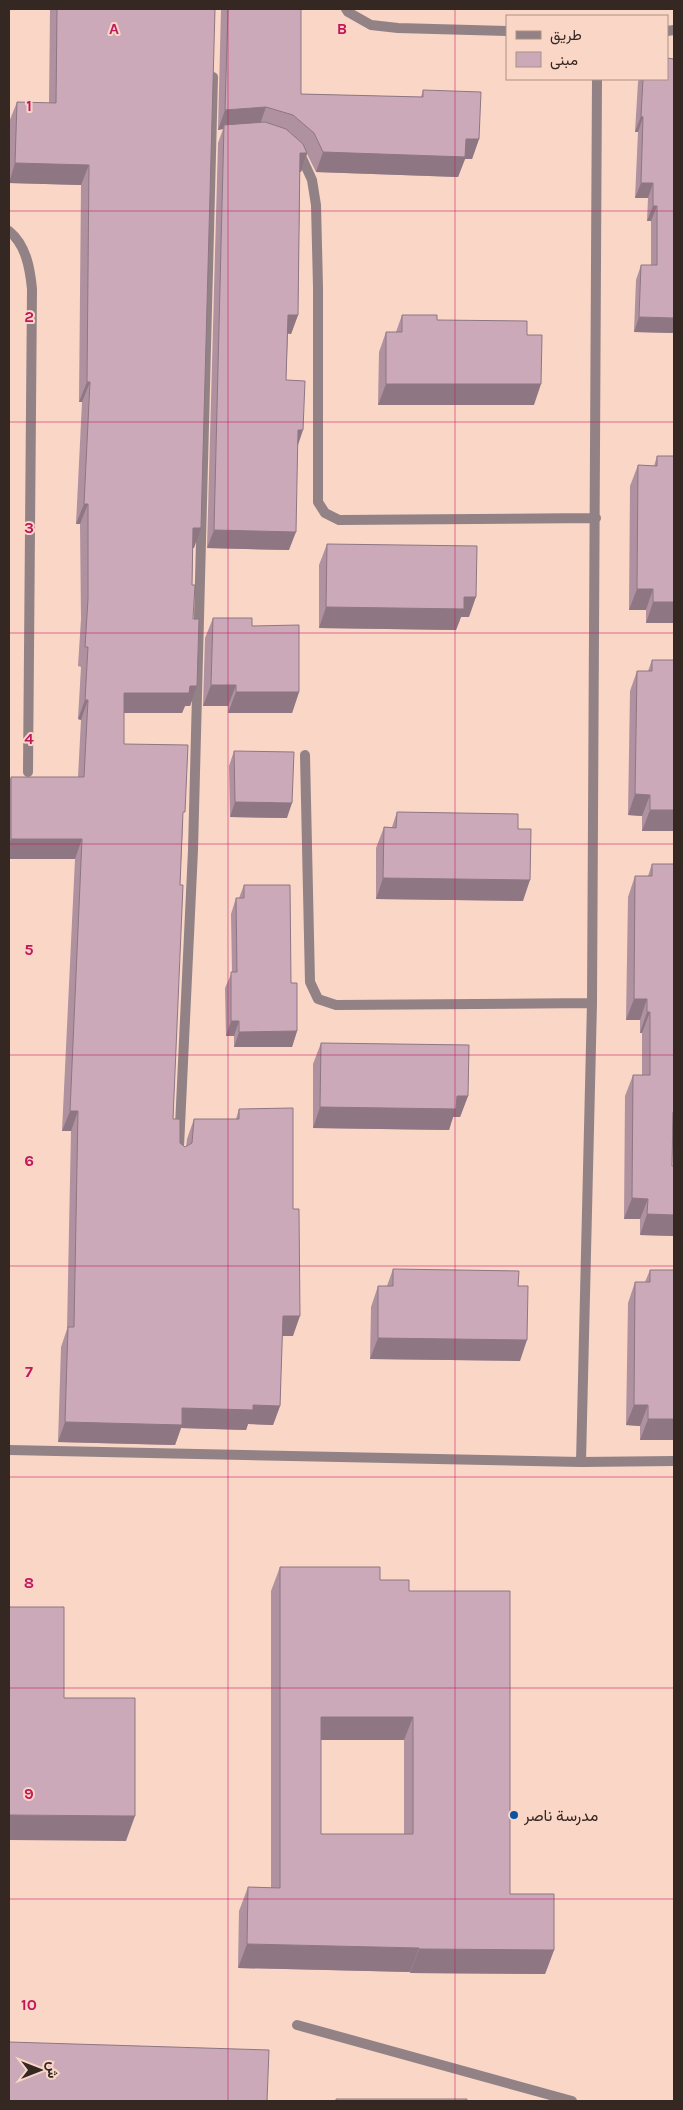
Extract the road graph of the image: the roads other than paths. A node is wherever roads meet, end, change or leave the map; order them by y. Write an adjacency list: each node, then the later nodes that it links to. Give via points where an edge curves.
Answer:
1 (346, 9): 2 (street, via 371,25)
2 (506, 31)
3 (213, 62): 11 (street, via 216,136 193,850)
4 (597, 80): 7 (street)
5 (289, 147): 7 (street, via 302,158 312,180 316,205 318,502 325,513 339,520)
6 (9, 231): 9 (street, via 24,250 32,289)
7 (596, 518): 10 (street)
8 (305, 755): 10 (street, via 310,982 318,999 336,1005)
9 (28, 772)
10 (592, 1003): 14 (street)
11 (179, 1160)
12 (9, 1450): 14 (street)
13 (674, 1461): 14 (street)
14 (581, 1462)
15 (296, 2026): 16 (street)
16 (572, 2101)

